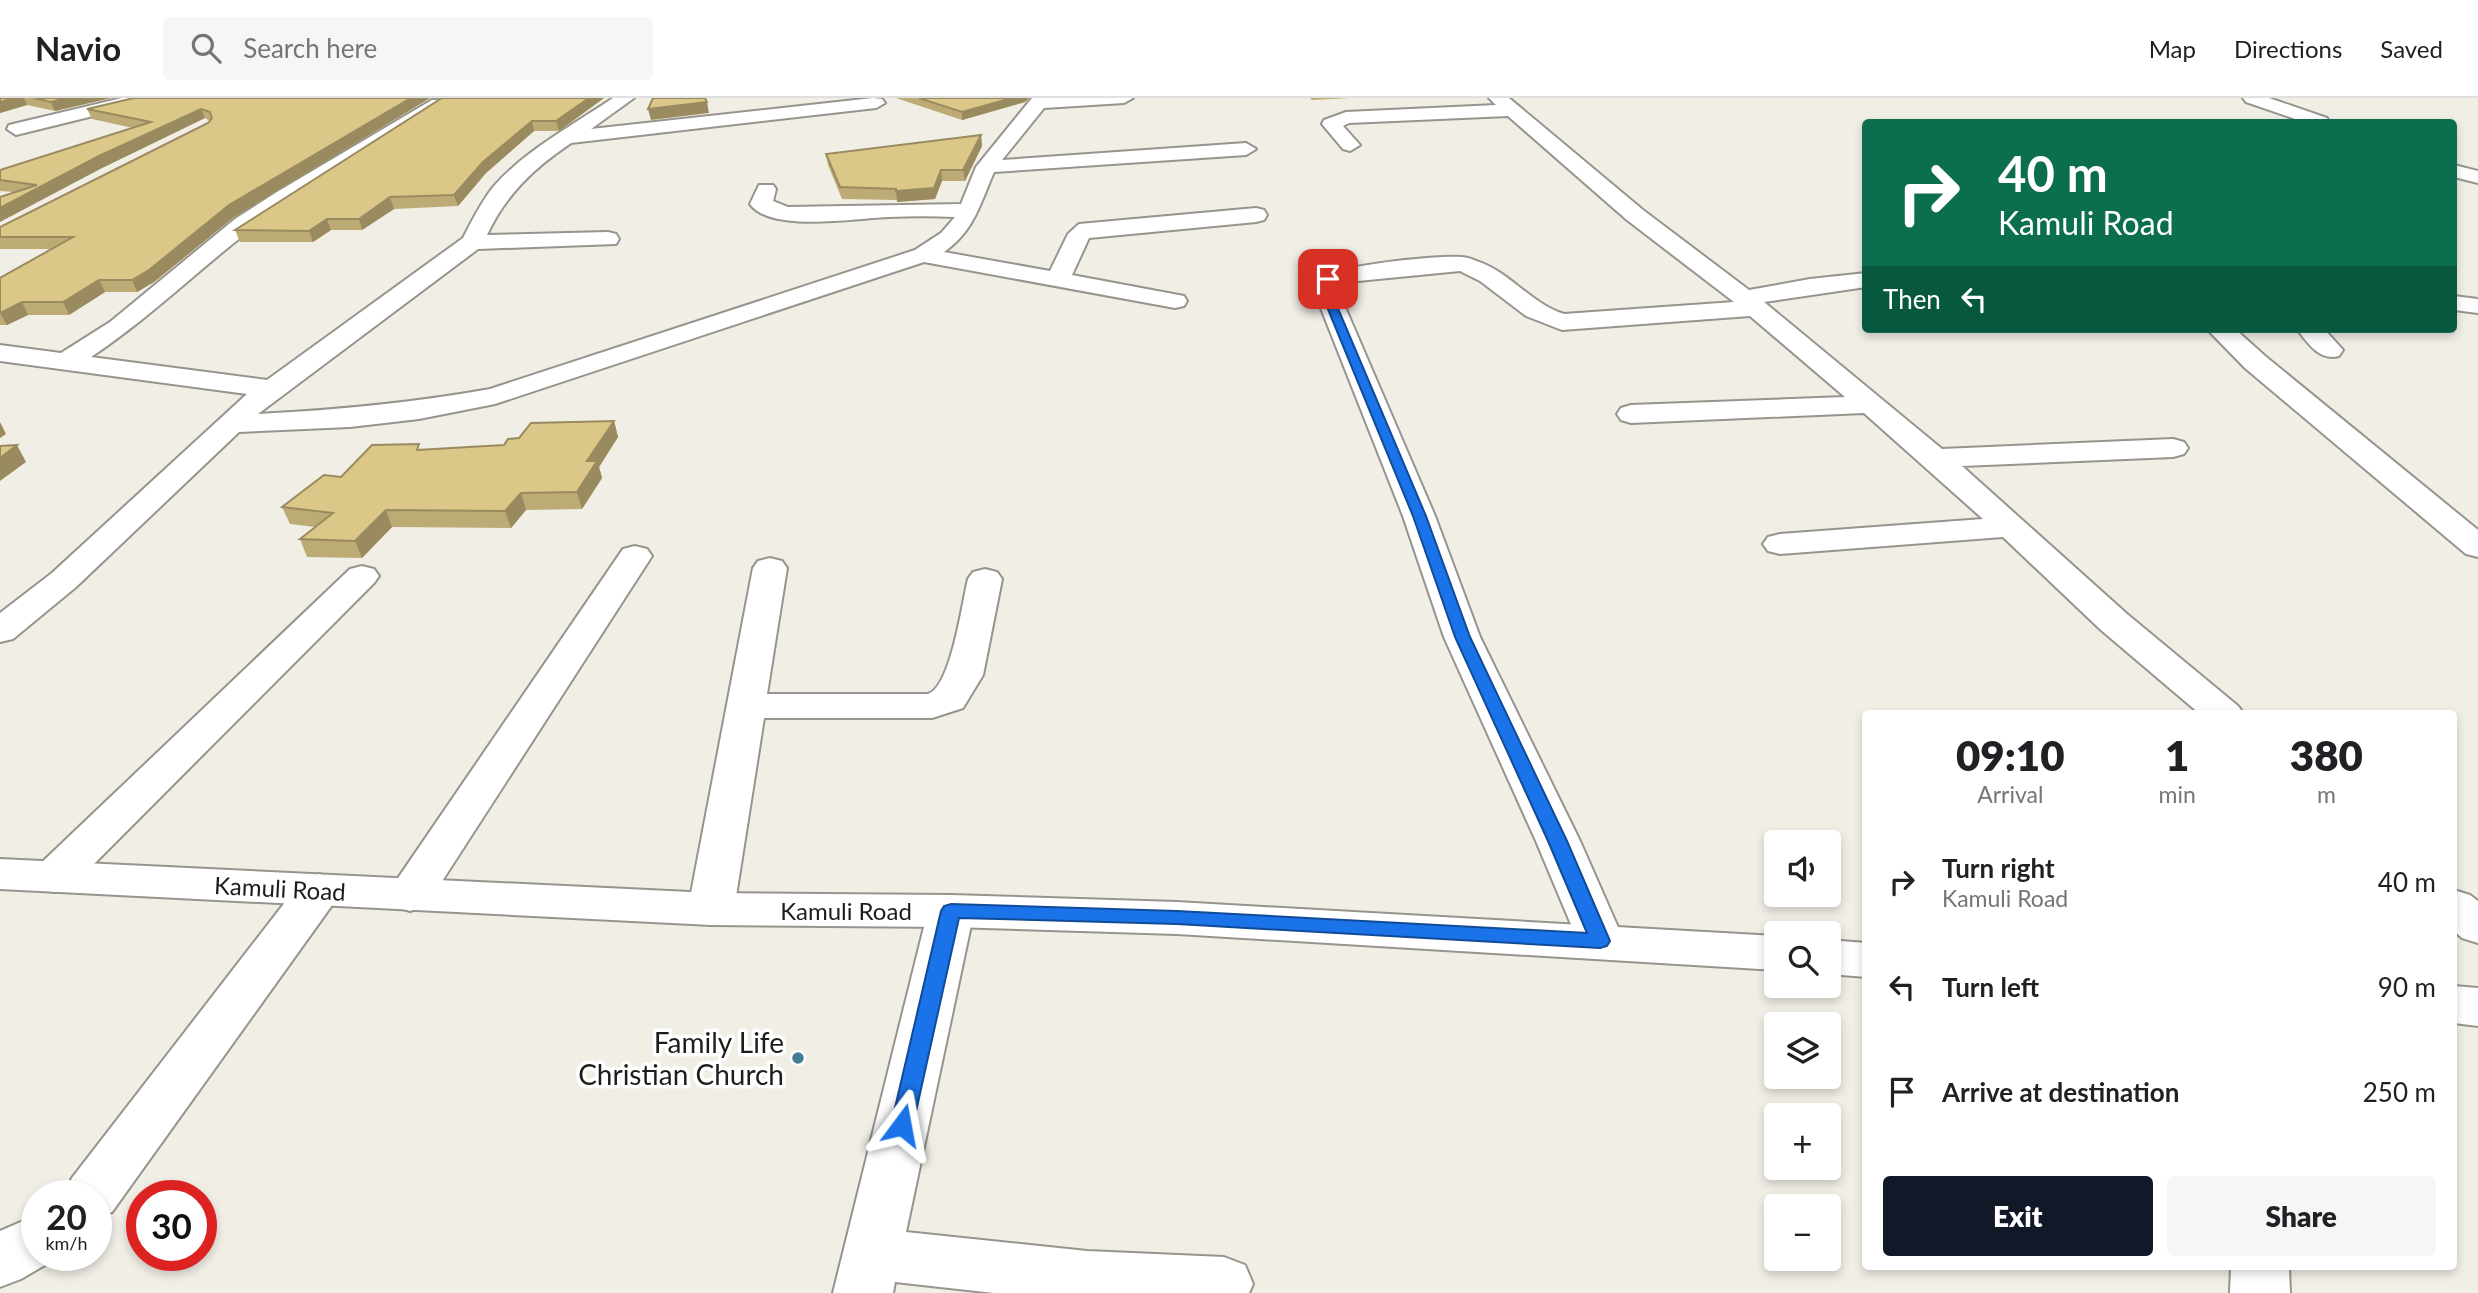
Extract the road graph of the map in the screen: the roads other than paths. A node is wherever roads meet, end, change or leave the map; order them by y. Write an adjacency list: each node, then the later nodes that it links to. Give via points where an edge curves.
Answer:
1 (144, 98): 12 (street)
2 (625, 98): 13 (street)
3 (1124, 98): 6 (street)
4 (1397, 98): 10 (street)
5 (2252, 98): 11 (street)
6 (1040, 100): 16 (street)
7 (443, 101): 35 (street, via 243,224 119,327)
8 (876, 103): 13 (street)
9 (1505, 104): 10 (street); 28 (street, via 1635,215)
10 (1411, 115): 14 (street, via 1346,118 1331,124)
11 (2312, 119)
12 (5, 129)
13 (566, 138): 23 (street, via 509,185 489,208)
14 (1350, 145)
15 (1246, 149): 16 (street)
16 (986, 167): 20 (street)
17 (2457, 172): 18 (street)
18 (2478, 177)
19 (766, 189): 20 (street, via 761,204 778,212)
20 (967, 211): 24 (street, via 949,238)
21 (1256, 215): 25 (street, via 1087,229 1079,233)
22 (608, 239): 23 (street)
23 (472, 242): 36 (street)
24 (923, 255): 25 (street); 39 (street, via 495,396 364,416)
25 (1058, 280): 27 (street)
26 (1862, 280): 28 (street, via 1810,286)
27 (1175, 301)
28 (1749, 303): 37 (street); 60 (street, via 1562,322 1539,314 1477,269 1462,264 1344,275 1323,282 1419,516 1462,637)
29 (2457, 303): 30 (street)
30 (2478, 306)
31 (2224, 333): 44 (street)
32 (2314, 333): 33 (street)
33 (2330, 350)
34 (0, 353): 35 (street)
35 (66, 362): 36 (street)
36 (272, 389): 39 (street)
37 (1871, 404): 38 (street); 41 (street)
38 (1631, 414)
39 (231, 424): 49 (street, via 64,580)
40 (2173, 448): 41 (street)
41 (1935, 457): 42 (street)
42 (2012, 527): 43 (street); 51 (street, via 2114,622)
43 (1780, 544)
44 (2478, 547)
45 (635, 556): 55 (street)
46 (770, 568): 50 (street)
47 (362, 576): 53 (street)
48 (985, 579): 50 (street, via 964,675 949,700 932,706)
49 (0, 631)
50 (745, 706): 57 (street)
51 (2219, 710)
52 (0, 874): 53 (street, Kamuli Road)
53 (54, 877): 54 (street, Kamuli Road)
54 (319, 890): 55 (street, Kamuli Road); 66 (street)
55 (410, 895): 57 (street, Kamuli Road)
56 (2457, 908): 59 (street)
57 (711, 909): 58 (street, Kamuli Road)
58 (951, 911): 60 (street, Kamuli Road); 70 (street)
59 (2478, 926)
60 (1600, 941): 61 (street, Kamuli Road)
61 (1764, 952)
62 (1841, 958): 63 (street)
63 (1862, 960)
64 (2457, 1005): 65 (street)
65 (2478, 1007)
66 (103, 1180)
67 (21, 1249): 68 (street)
68 (0, 1261)
69 (2260, 1270): 72 (street)
70 (868, 1273): 71 (street)
71 (1224, 1284)
72 (2260, 1293)

